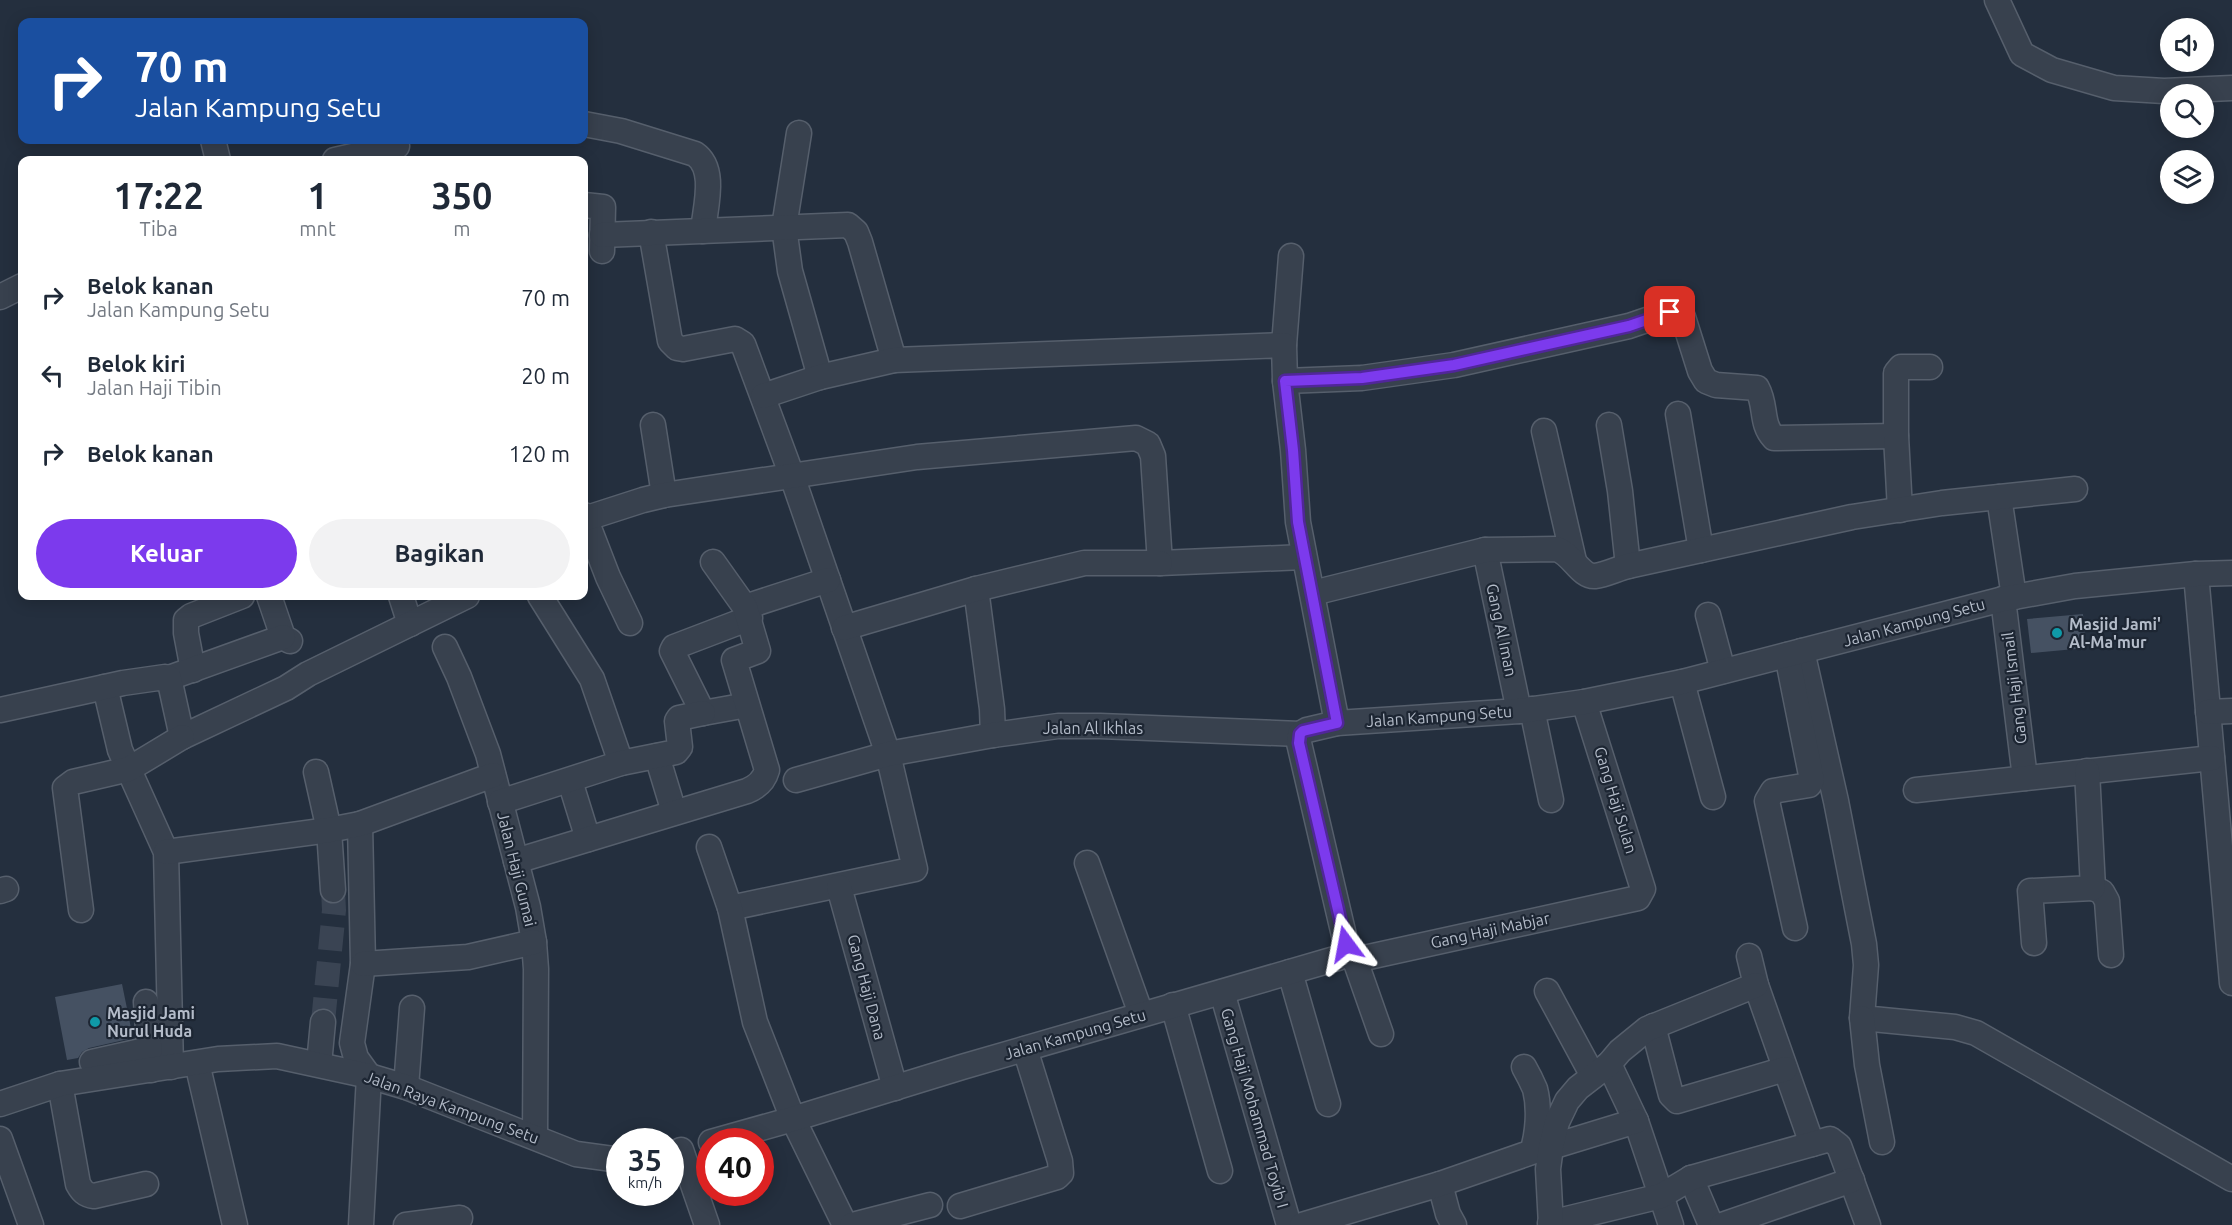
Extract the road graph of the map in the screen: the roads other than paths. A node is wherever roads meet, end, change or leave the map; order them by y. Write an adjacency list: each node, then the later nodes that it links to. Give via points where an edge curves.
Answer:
1 (1997, 0): 2 (street, via 2022,54 2052,70 2114,88)
2 (2232, 88)
3 (588, 125): 9 (street, via 695,154 704,161 708,176)
4 (799, 133): 8 (street)
5 (397, 149): 6 (street)
6 (358, 156)
7 (588, 205): 10 (street, via 603,207 602,244)
8 (784, 227): 9 (street); 15 (street, via 851,226 860,242); 17 (street, via 790,271)
9 (703, 231): 10 (street)
10 (651, 232): 19 (street, via 670,341 683,349 739,340)
11 (1291, 256): 14 (street)
12 (18, 288): 13 (street)
13 (0, 297)
14 (1284, 345): 15 (street); 18 (street)
15 (894, 360): 17 (street)
16 (1930, 367): 24 (street, via 1898,369)
17 (820, 377): 19 (street)
18 (1285, 381): 24 (street, via 1362,378 1454,365 1677,312 1683,317 1706,381 1757,388 1763,398 1766,430 1774,438); 34 (street)
19 (763, 396): 25 (street)
20 (1678, 414): 33 (street)
21 (653, 425): 27 (street)
22 (1609, 425): 38 (street)
23 (1544, 431): 35 (street)
24 (1896, 436): 29 (street)
25 (792, 477): 27 (street); 37 (street, via 917,456 1136,438 1148,444 1153,456); 41 (street)
26 (2075, 489): 28 (street)
27 (664, 495): 30 (street)
28 (1999, 497): 29 (street); 44 (street, Gang Haji Ismail)
29 (1900, 510): 33 (street)
30 (588, 516)
31 (588, 527): 52 (street)
32 (1485, 550): 35 (street, via 1556,549); 43 (street); 65 (street, Gang Al Iman)
33 (1701, 550): 38 (street)
34 (1304, 557): 37 (street); 43 (street)
35 (1574, 561): 38 (street, via 1589,576)
36 (713, 562): 50 (street)
37 (1160, 563): 42 (street, via 1084,563)
38 (1628, 566)
39 (2232, 573): 40 (street, Jalan Kampung Setu)
40 (2196, 574): 44 (street, Jalan Kampung Setu, via 2075,586); 66 (street)
41 (828, 580): 50 (street); 54 (street)
42 (976, 589): 54 (street); 70 (street)
43 (1313, 593): 68 (street)
44 (2008, 598): 56 (street, Jalan Kampung Setu); 80 (street, Gang Haji Ismail)
45 (232, 600): 57 (street, via 186,620)
46 (271, 600): 57 (street, via 287,639)
47 (401, 600): 53 (street)
48 (459, 600): 53 (street)
49 (543, 600): 75 (street, via 592,679)
50 (747, 612): 63 (street, via 758,651 734,660); 67 (street, via 672,651)
51 (1708, 615): 58 (street)
52 (630, 623)
53 (410, 624): 71 (street)
54 (844, 628): 72 (street)
55 (445, 647): 79 (street, Jalan Haji Gumai)
56 (1795, 653): 58 (street, Jalan Kampung Setu); 101 (street, via 1812,780 1809,785 1773,792 1767,801); 117 (street, via 1836,801 1864,944)
57 (193, 670): 59 (street)
58 (1722, 671): 60 (street, Jalan Kampung Setu)
59 (169, 678): 61 (street); 71 (street)
60 (1682, 682): 62 (street, Jalan Kampung Setu); 84 (street)
61 (105, 687): 64 (street); 76 (street, via 120,750)
62 (1584, 702): 65 (street, Jalan Kampung Setu); 98 (street, Gang Haji Sulan, via 1643,890)
63 (747, 705): 67 (street); 87 (street, via 767,770 765,777 755,788)
64 (0, 710)
65 (1525, 710): 68 (street, Jalan Kampung Setu); 85 (street, Gang Al Iman)
66 (2220, 711): 74 (street)
67 (703, 713): 73 (street, via 679,718 676,721 680,747 676,752)
68 (1337, 723): 69 (street, Jalan Kampung Setu)
69 (1300, 734): 70 (street, Jalan Al Ikhlas, via 1078,725); 106 (street)
70 (993, 735): 72 (street, Jalan Al Ikhlas)
71 (182, 737): 76 (street)
72 (888, 754): 81 (street, Jalan Al Ikhlas); 95 (street, via 915,869)
73 (657, 756): 75 (street); 87 (street)
74 (2212, 758): 77 (street); 109 (street)
75 (621, 764): 82 (street)
76 (129, 769): 92 (street); 100 (street, via 73,782 65,789)
77 (2087, 771): 80 (street); 96 (street)
78 (316, 772): 89 (street)
79 (493, 775): 86 (street, Jalan Haji Gumai); 88 (street)
80 (2025, 778): 83 (street)
81 (796, 780)
82 (570, 781): 86 (street); 90 (street)
83 (1916, 790)
84 (1713, 797)
85 (1551, 800)
86 (500, 802): 93 (street, Jalan Haji Gumai)
87 (675, 812): 90 (street)
88 (360, 824): 89 (street); 107 (street)
89 (329, 830): 92 (street); 97 (street)
90 (588, 839): 93 (street)
91 (709, 847): 99 (street)
92 (166, 852): 123 (street)
93 (516, 861): 102 (street, Jalan Haji Gumai)
94 (1087, 863): 116 (street)
95 (840, 887): 99 (street); 132 (street, Gang Haji Dana)
96 (2094, 888): 103 (street, via 2030,891); 104 (street, via 2107,901)
97 (333, 890)
98 (1638, 898): 106 (street, Gang Haji Mabjar)
99 (730, 908): 135 (street, via 755,1022)
100 (81, 910)
101 (1795, 928)
102 (534, 942): 107 (street, via 468,957); 138 (street, Jalan Haji Gumai)
103 (2034, 943)
104 (2111, 955)
105 (1749, 956): 110 (street)
106 (1349, 957): 108 (street, Jalan Kampung Setu); 120 (street)
107 (363, 964): 129 (street, via 352,1043 356,1058)
108 (1290, 972): 112 (street, Jalan Kampung Setu); 134 (street)
109 (2232, 983)
110 (1755, 985): 119 (street); 127 (street)
111 (1547, 991): 128 (street)
112 (1222, 992): 114 (street, Jalan Kampung Setu); 163 (street, Gang Haji Mohammad Toyib I)
113 (146, 1002): 123 (street)
114 (1173, 1005): 116 (street, Jalan Kampung Setu); 145 (street)
115 (412, 1008): 131 (street)
116 (1141, 1014): 121 (street, Jalan Kampung Setu)
117 (1862, 1018): 140 (street); 147 (street, via 1955,1027 1976,1033)
118 (323, 1022): 125 (street)
119 (1653, 1026): 127 (street, via 1671,1095 1677,1101); 128 (street)
120 (1381, 1034)
121 (1025, 1049): 132 (street, Jalan Kampung Setu); 153 (street, via 1062,1173)
122 (92, 1062): 123 (street)
123 (158, 1062): 124 (street, Jalan Raya Kampung Setu); 130 (street, Jalan Raya Kampung Setu)
124 (197, 1063): 125 (street, Jalan Raya Kampung Setu, via 277,1056); 157 (street)
125 (320, 1064): 129 (street, Jalan Raya Kampung Setu)
126 (1524, 1067): 150 (street, via 1535,1089 1537,1106 1532,1152)
127 (1785, 1069): 141 (street)
128 (1601, 1070): 136 (street); 142 (street, via 1567,1101)
129 (369, 1076): 131 (street, Jalan Raya Kampung Setu); 158 (street)
130 (60, 1083): 133 (street, Jalan Raya Kampung Setu); 149 (street, via 82,1191 94,1196)
131 (406, 1087): 138 (street, Jalan Raya Kampung Setu)
132 (895, 1088): 135 (street, Jalan Kampung Setu)
133 (0, 1104)
134 (1329, 1104)
135 (793, 1119): 137 (street); 161 (street)
136 (1636, 1121): 142 (street); 151 (street)
137 (761, 1128)
138 (535, 1137): 143 (street, Jalan Raya Kampung Setu, via 576,1154)
139 (0, 1138): 156 (street)
140 (1882, 1142)
141 (1812, 1144): 146 (street); 148 (street, via 1830,1139 1835,1142)
142 (1551, 1147): 155 (street)
143 (606, 1158)
144 (684, 1170): 160 (street)
145 (1220, 1171)
146 (1691, 1178): 151 (street); 167 (street)
147 (2232, 1179)
148 (1852, 1180): 168 (street); 169 (street)
149 (146, 1184)
150 (1440, 1184): 164 (street); 165 (street)
151 (1661, 1196): 155 (street); 166 (street)
152 (930, 1205): 162 (street)
153 (960, 1206)
154 (460, 1218): 159 (street)
155 (1551, 1224)
156 (31, 1225)
157 (235, 1225)
158 (361, 1225)
159 (406, 1225)
160 (707, 1225)
161 (844, 1225)
162 (852, 1225)
163 (1289, 1225)
164 (1302, 1225)
165 (1454, 1225)
166 (1671, 1225)
167 (1711, 1225)
168 (1722, 1225)
169 (1868, 1225)

